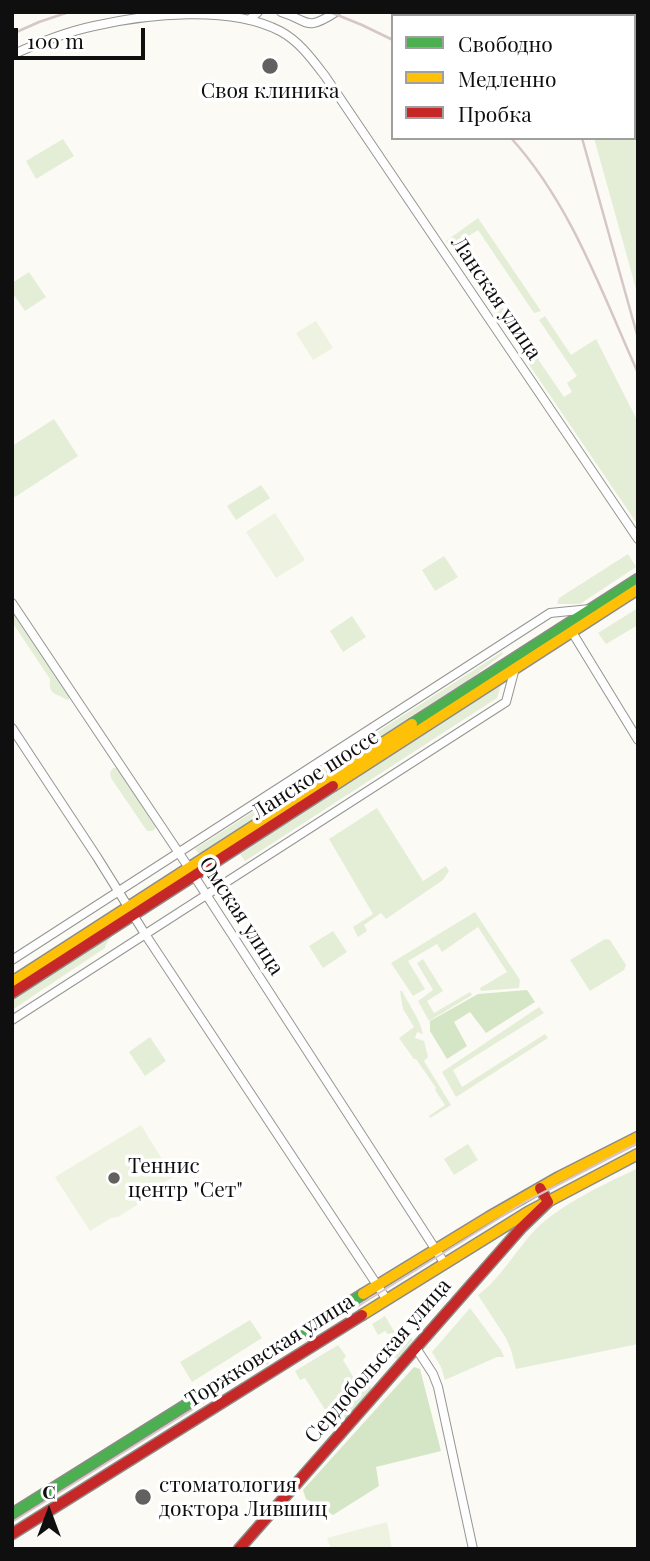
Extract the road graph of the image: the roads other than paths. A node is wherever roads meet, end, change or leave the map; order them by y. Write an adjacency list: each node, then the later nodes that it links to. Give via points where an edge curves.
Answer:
1 (258, 12): 4 (street)
2 (336, 12): 3 (street, via 319,23 305,23)
3 (285, 13): 5 (street)
4 (250, 19): 5 (street, Ланская улица); 6 (street, Ланская улица, via 191,14 144,17 93,26)
5 (275, 29): 7 (street, Ланская улица, via 305,50 325,76)
6 (12, 55)
7 (638, 539)
8 (638, 579): 11 (main road, Ланское шоссе)
9 (638, 589): 12 (main road, Ланское шоссе)
10 (12, 603): 16 (street, Омская улица)
11 (591, 609): 16 (street, via 550,613); 17 (main road, Ланское шоссе)
12 (572, 632): 13 (main road, Ланское шоссе); 15 (street)
13 (515, 668): 17 (main road, Ланское шоссе); 19 (street, via 506,702)
14 (12, 728): 18 (street)
15 (638, 740)
16 (179, 853): 17 (street, Омская улица); 18 (street)
17 (191, 872): 19 (street, Омская улица); 20 (main road, Ланское шоссе)
18 (119, 892): 20 (street); 22 (street)
19 (206, 894): 21 (street); 30 (street, Омская улица)
20 (131, 911): 21 (street); 23 (main road, Ланское шоссе); 24 (main road, Ланское шоссе)
21 (145, 934): 25 (street); 32 (street)
22 (12, 960)
23 (12, 982)
24 (12, 993)
25 (12, 1020)
26 (638, 1137): 28 (main road)
27 (638, 1154): 29 (main road, Сердобольская улица)
28 (540, 1188): 29 (main road); 30 (main road, Торжковская улица)
29 (548, 1202): 31 (main road, Торжковская улица); 34 (main road, Сердобольская улица)
30 (436, 1250): 31 (street, Омская улица); 32 (main road, Торжковская улица)
31 (445, 1264): 33 (main road, Торжковская улица)
32 (377, 1285): 33 (street); 35 (main road, Торжковская улица)
33 (387, 1300): 36 (main road, Торжковская улица)
34 (416, 1348): 37 (main road, Сердобольская улица); 38 (street, via 438,1387)
35 (12, 1514)
36 (12, 1534)
37 (239, 1549)
38 (473, 1549)

